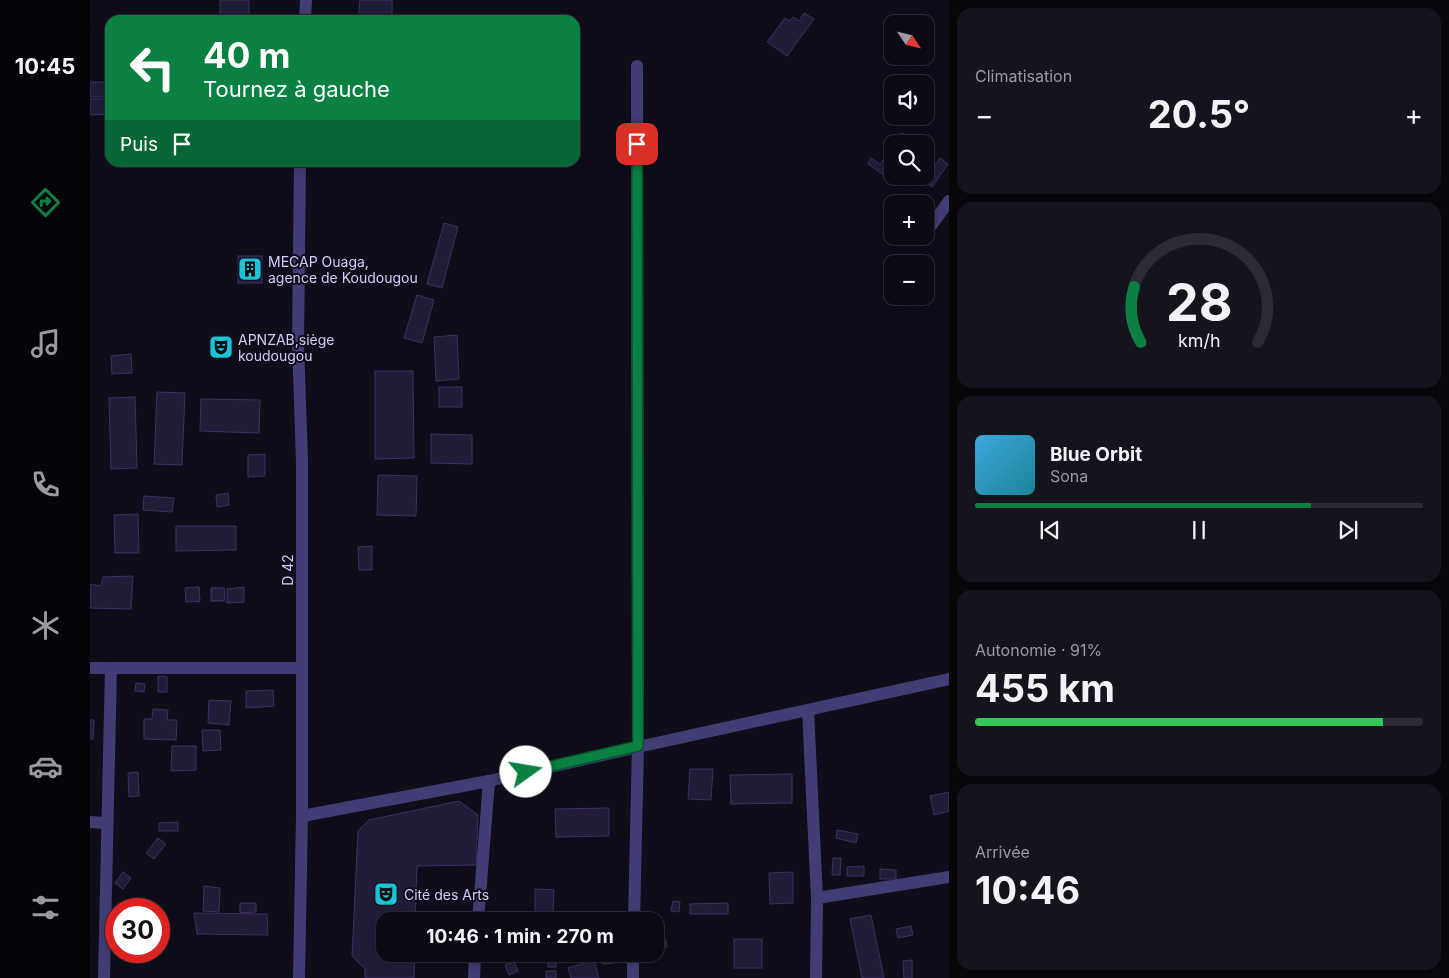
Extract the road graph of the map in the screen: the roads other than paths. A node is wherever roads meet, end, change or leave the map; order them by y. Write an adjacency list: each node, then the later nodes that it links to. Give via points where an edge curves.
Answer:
1 (306, 0): 2 (street)
2 (305, 15)
3 (637, 66): 12 (street)
4 (300, 167): 9 (street, D 42 / D 42)
5 (949, 201): 6 (street)
6 (934, 222)
7 (90, 668): 8 (street)
8 (111, 668): 9 (street); 16 (street)
9 (301, 668): 14 (street, D 42 / D 42)
10 (949, 679): 11 (street)
11 (808, 710): 12 (street); 18 (street)
12 (638, 746): 13 (street); 20 (street)
13 (489, 781): 14 (street); 19 (street)
14 (302, 816): 24 (street, D 42 / D 42)
15 (90, 822): 16 (street)
16 (107, 822): 23 (street)
17 (949, 877): 18 (street)
18 (817, 898): 27 (street)
19 (479, 912)
20 (634, 912)
21 (475, 962): 25 (street)
22 (633, 962): 26 (street)
23 (104, 978)
24 (299, 978)
25 (474, 978)
26 (633, 978)
27 (816, 978)

